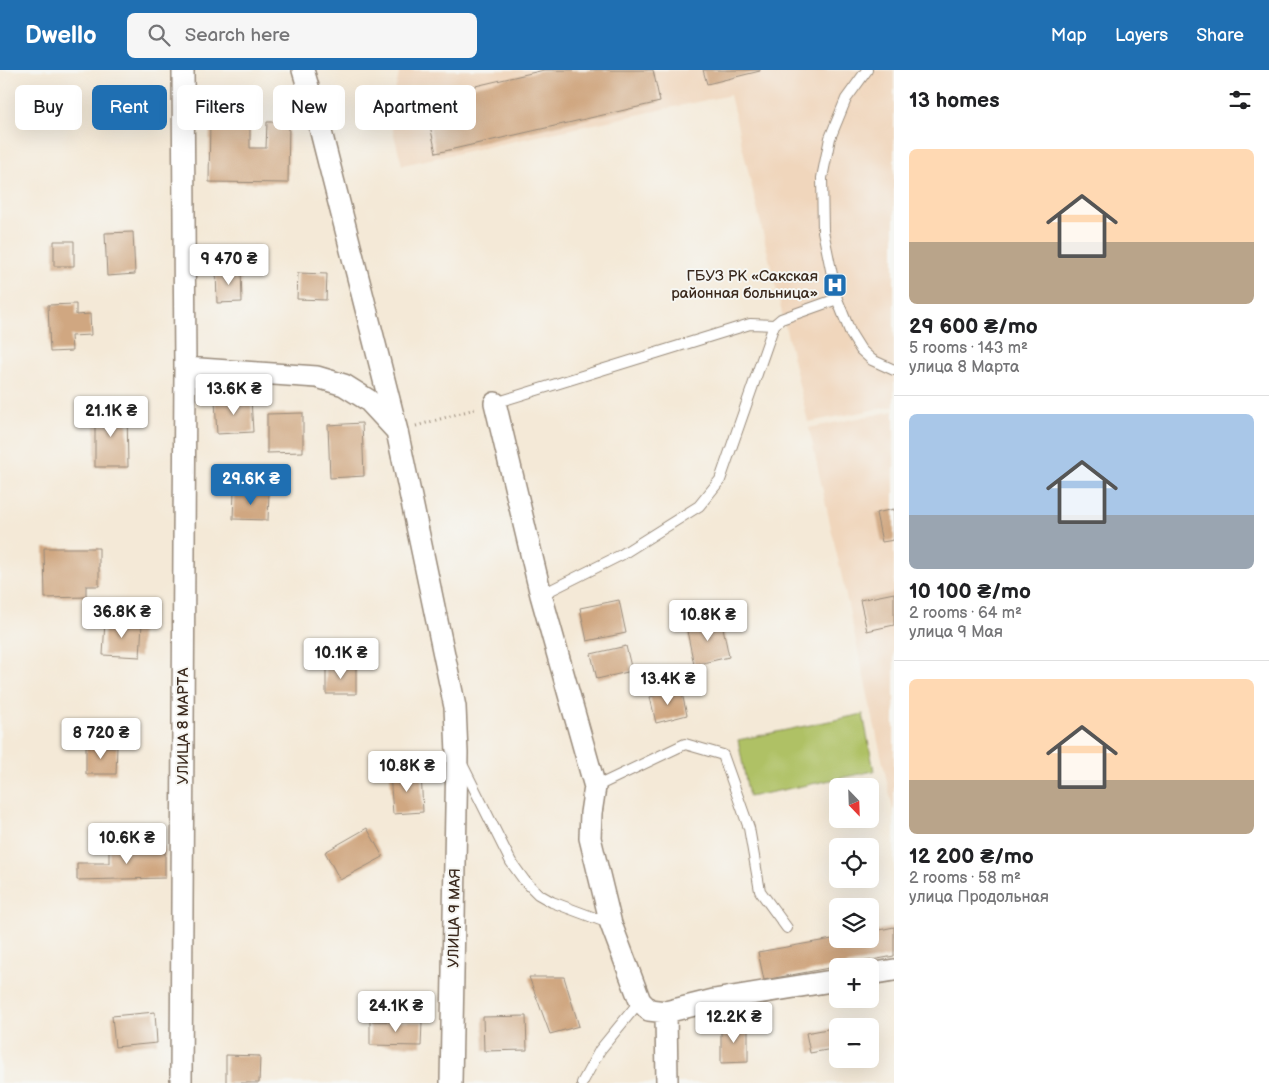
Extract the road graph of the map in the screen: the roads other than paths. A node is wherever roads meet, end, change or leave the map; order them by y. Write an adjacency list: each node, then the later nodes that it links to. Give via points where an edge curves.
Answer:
1 (184, 70): 6 (street, УЛИЦА 8 МАРТА)
2 (303, 70): 9 (street, УЛИЦА 9 МАЯ)
3 (868, 70): 4 (lane, via 846,99 830,138 822,178 823,232)
4 (838, 299): 5 (lane, via 781,319); 7 (lane, via 851,334 861,350 872,360)
5 (774, 325): 8 (lane, via 750,324); 10 (lane, via 720,480 699,506 621,555)
6 (185, 368): 9 (street, via 317,377 344,385 368,400); 20 (street, УЛИЦА 8 МАРТА)
7 (894, 370)
8 (495, 403): 10 (street)
9 (397, 431): 11 (street, УЛИЦА 9 МАЯ, via 455,707)
10 (541, 595): 12 (street)
11 (457, 753): 13 (lane, via 511,862 524,880 552,902); 21 (street, УЛИЦА 9 МАЯ)
12 (595, 786): 13 (street, via 590,838); 14 (lane, via 685,744 723,755 749,828 760,891)
13 (611, 924): 18 (street)
14 (787, 928)
15 (894, 970): 16 (street)
16 (879, 972)
17 (829, 981): 19 (street, via 714,1000)
18 (640, 1001): 19 (street, via 649,1010); 22 (lane, via 600,1050)
19 (666, 1012): 23 (street)
20 (180, 1083)
21 (451, 1083)
22 (582, 1083)
23 (667, 1083)

